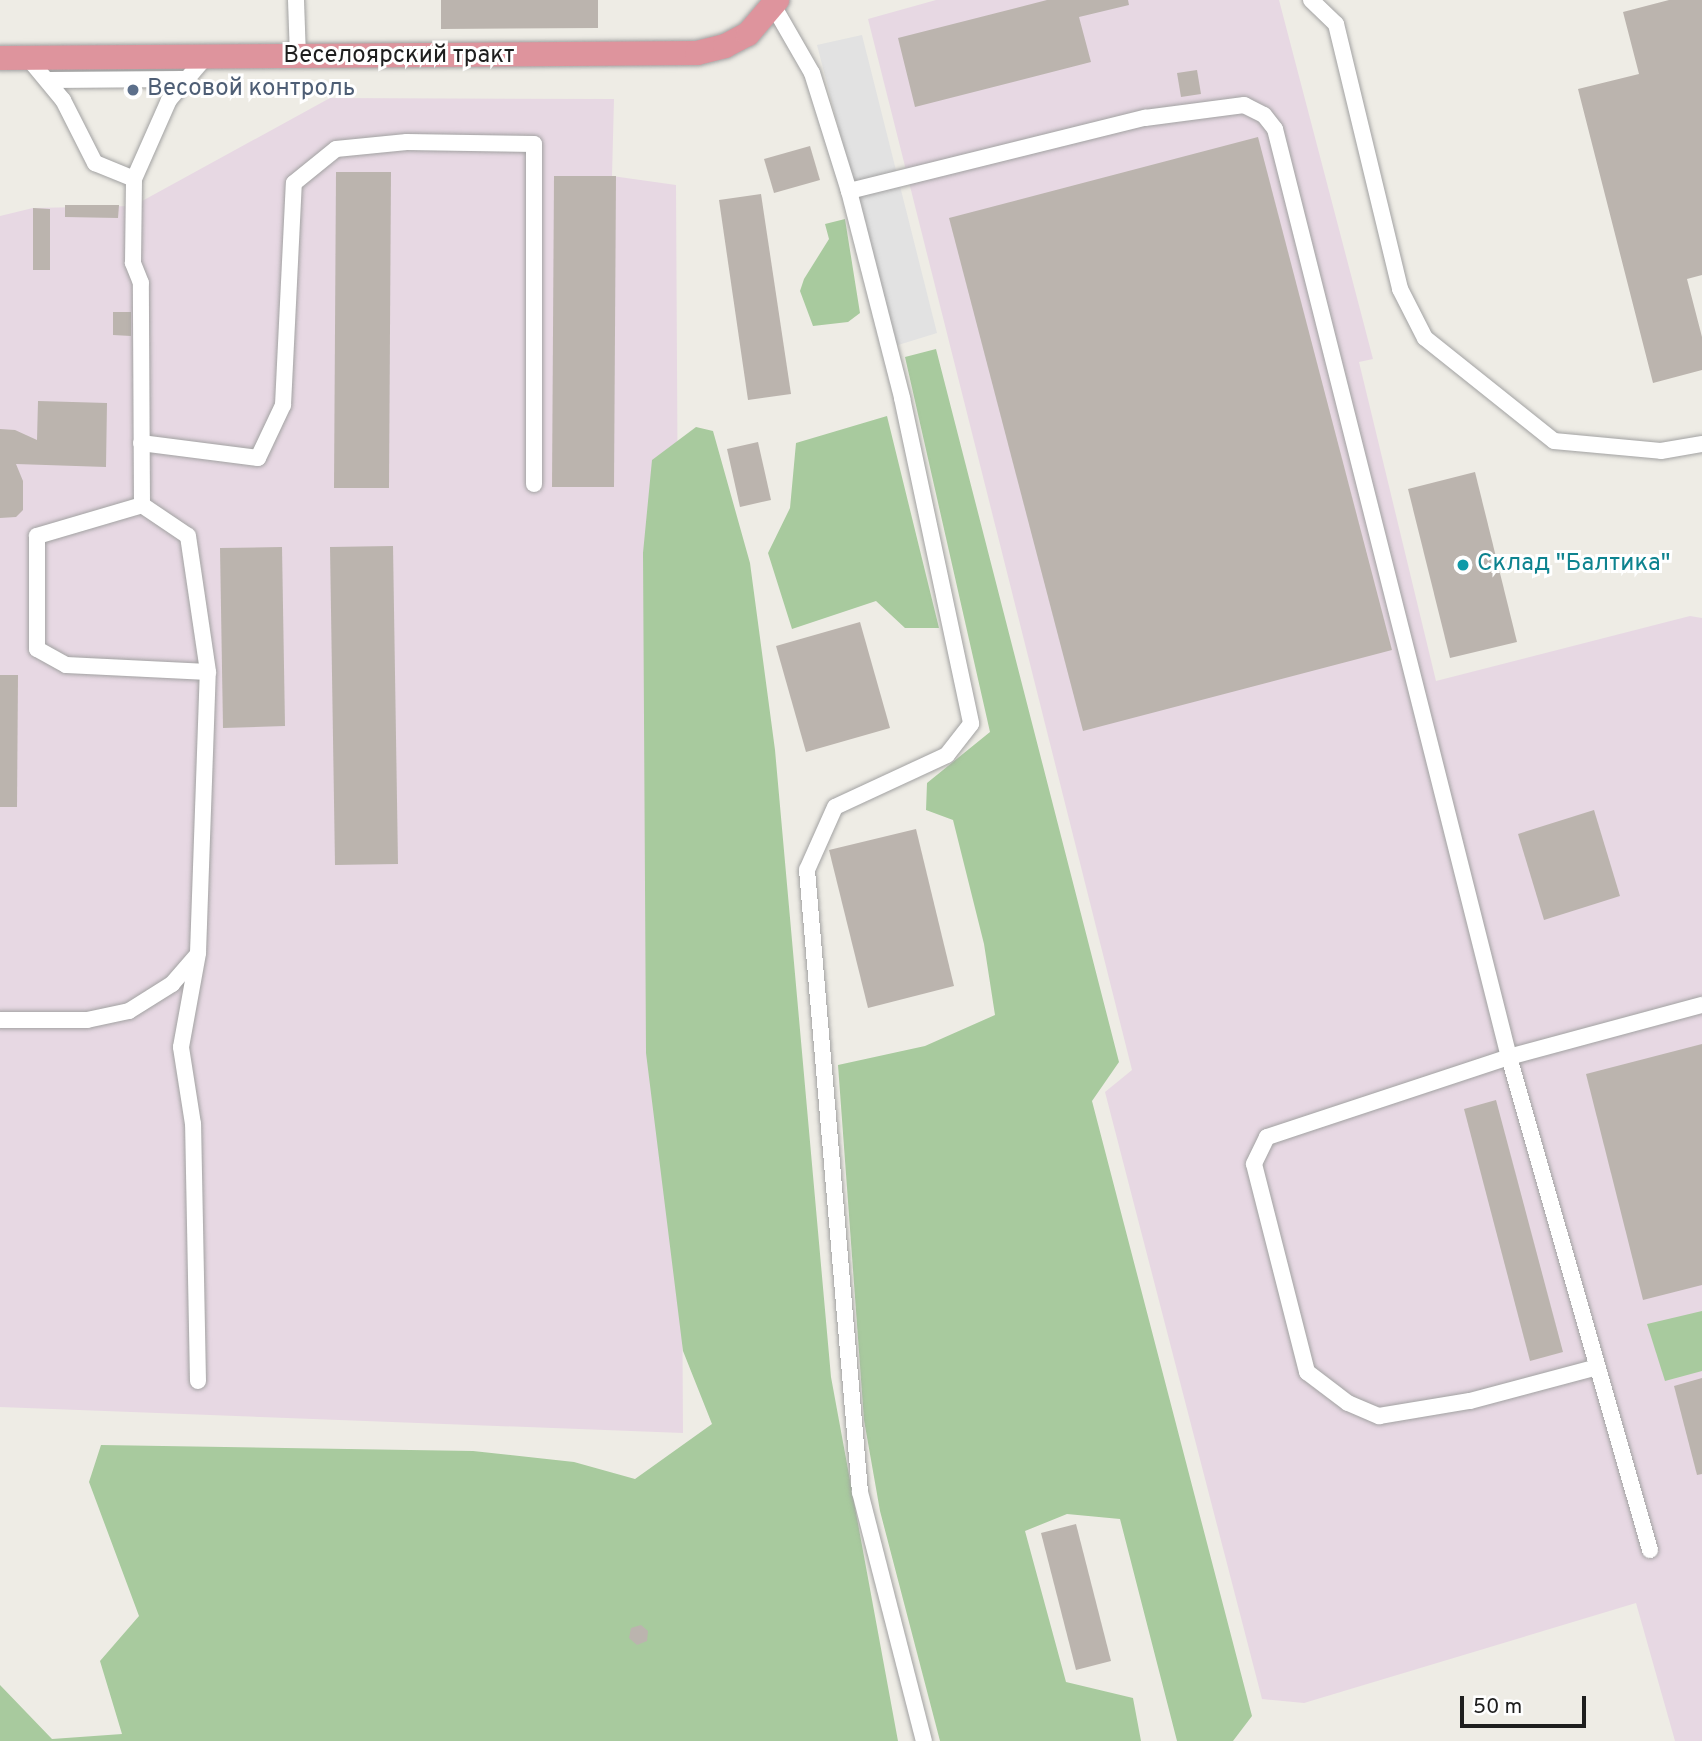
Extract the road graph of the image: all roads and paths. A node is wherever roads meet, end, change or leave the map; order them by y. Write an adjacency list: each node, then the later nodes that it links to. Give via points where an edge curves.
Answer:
1 (296, 0): 6 (street)
2 (1311, 0): 13 (street, via 1336,24 1400,289 1425,338 1554,441 1661,451)
3 (776, 3): 6 (highway, Веселоярский тракт, via 748,34 696,53); 11 (street, via 812,73)
4 (0, 58): 5 (highway, Веселоярский тракт)
5 (28, 58): 7 (highway, Веселоярский тракт); 9 (street)
6 (298, 58): 7 (highway, Веселоярский тракт)
7 (203, 60): 8 (street)
8 (183, 79): 9 (street); 10 (street)
9 (50, 80): 10 (street, via 95,163)
10 (135, 179): 12 (street, via 133,263 141,283)
11 (849, 191): 20 (street, via 1145,118 1244,106 1265,115 1278,143); 24 (street, via 902,398 971,724 947,755 835,807 807,870 860,1492)
12 (141, 443): 14 (street, via 258,458 283,405 294,183 336,149 407,142 534,144); 15 (street)
13 (1702, 444)
14 (534, 484)
15 (142, 505): 16 (street, via 188,536); 16 (street, via 37,536 37,649 66,666)
16 (208, 672): 17 (street)
17 (198, 953): 19 (street, via 172,984 129,1011 88,1020); 22 (street, via 181,1047 192,1124)
18 (1702, 1005): 20 (street)
19 (0, 1020)
20 (1509, 1057): 21 (street); 21 (street, via 1267,1137 1254,1164 1307,1372 1348,1404 1379,1416 1470,1401)
21 (1598, 1367): 23 (street)
22 (198, 1381)
23 (1650, 1550)
24 (924, 1741)

